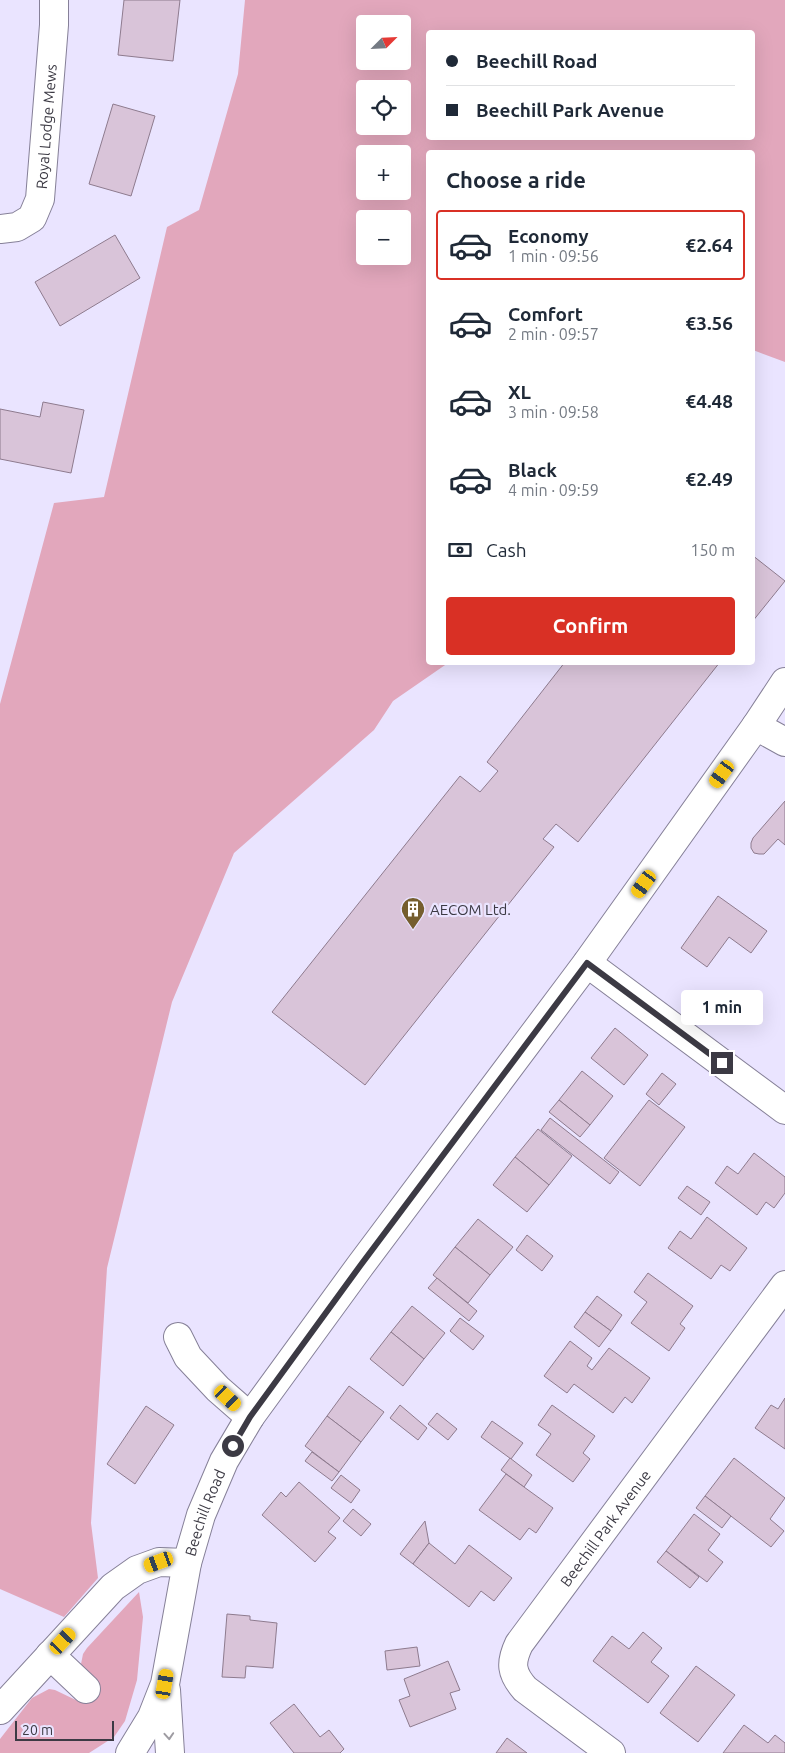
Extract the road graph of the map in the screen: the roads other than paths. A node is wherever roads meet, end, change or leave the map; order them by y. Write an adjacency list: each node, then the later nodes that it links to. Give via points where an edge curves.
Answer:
1 (54, 0): 2 (street, Royal Lodge Mews, via 40,199 32,218 17,226)
2 (0, 229)
3 (785, 682): 4 (street, Beechill Road)
4 (756, 726): 5 (street); 6 (street, Beechill Road)
5 (785, 742)
6 (587, 963): 7 (street); 10 (street, Beechill Road)
7 (785, 1110)
8 (785, 1286): 18 (street, Beechill Park Avenue, via 514,1655 516,1679 525,1689)
9 (178, 1337): 10 (street, via 188,1357)
10 (250, 1417): 11 (street, Beechill Road, via 224,1461 201,1515)
11 (187, 1563): 12 (street, via 159,1562 137,1570 113,1588); 13 (street, Beechill Road)
12 (50, 1655): 14 (street); 15 (street)
13 (165, 1684): 16 (street, Beechill Road, via 152,1717); 17 (street, Beechill Road, one-way to 17)
14 (86, 1689)
15 (0, 1710)
16 (130, 1753)
17 (170, 1753)
18 (611, 1753)

